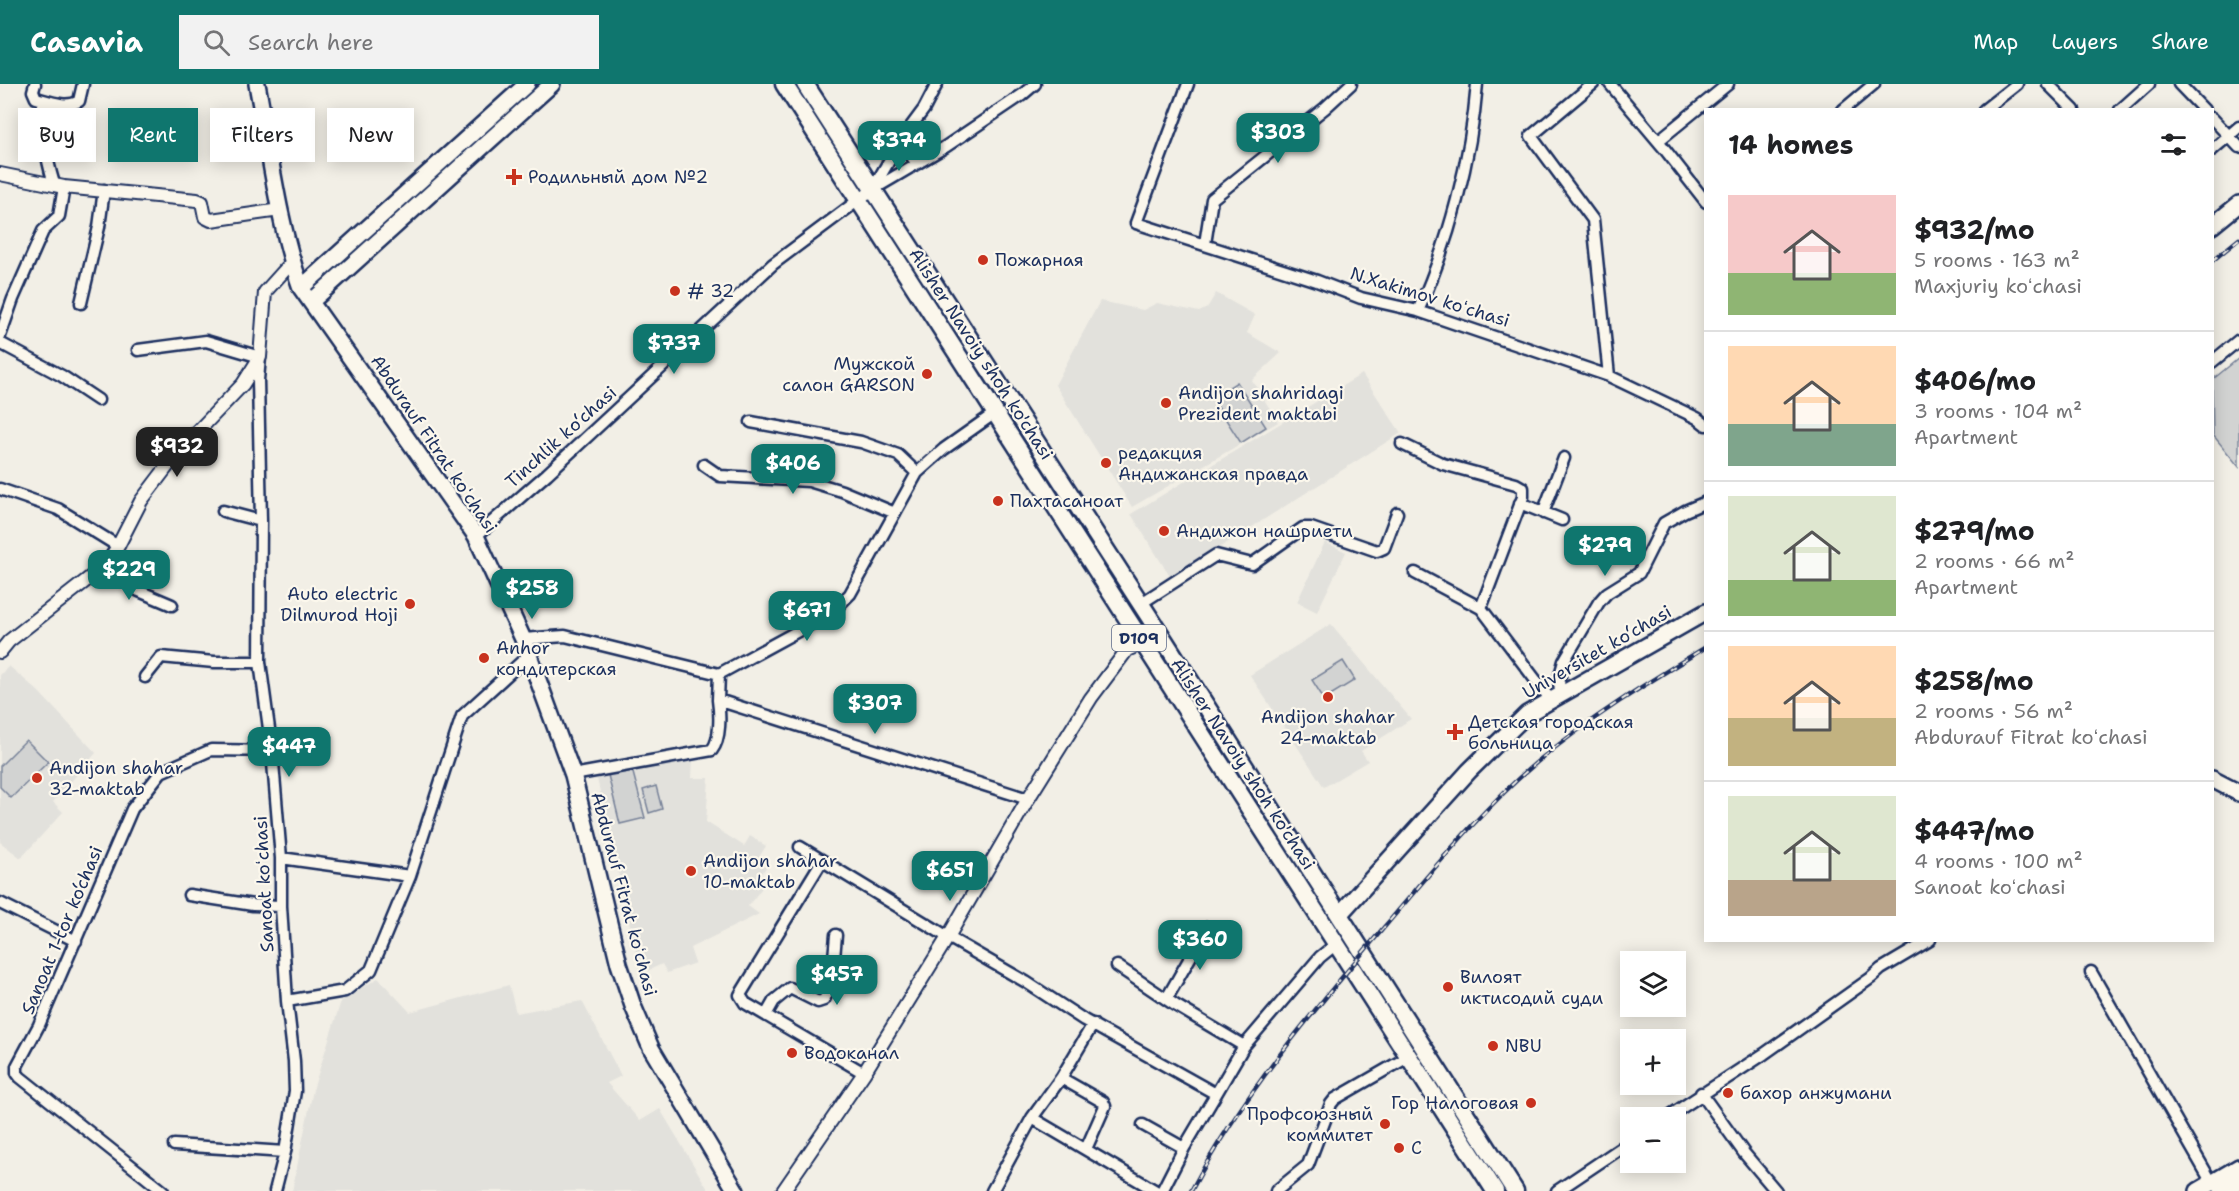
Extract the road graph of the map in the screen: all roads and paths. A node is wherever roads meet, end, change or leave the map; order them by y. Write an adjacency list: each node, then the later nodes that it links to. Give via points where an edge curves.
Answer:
1 (35, 84): 21 (street, via 34,95)
2 (83, 84): 21 (street, via 76,103)
3 (257, 84): 42 (main road, Abdurauf Fitrat koʻchasi)
4 (527, 84): 48 (main road)
5 (552, 84): 50 (main road)
6 (784, 84): 40 (main road, Alisher Navoiy shoh ko'chasi / D109)
7 (805, 84): 38 (main road, Alisher Navoiy shoh ko'chasi / D109)
8 (937, 84): 30 (street)
9 (1035, 84): 34 (street, Tinchlik kо‘chasi)
10 (1188, 84): 44 (street, N.Xakimov koʻchasi, via 1136,223)
11 (1351, 84): 44 (street, via 1212,199)
12 (1477, 84): 53 (street, via 1474,118 1454,205 1435,273)
13 (1593, 84): 60 (street, via 1531,136 1593,220)
14 (1610, 84): 31 (street)
15 (1728, 84): 31 (street)
16 (1874, 84): 22 (street)
17 (2017, 84): 23 (street)
18 (2048, 84): 24 (street)
19 (2149, 84): 25 (street)
20 (2179, 84): 26 (street)
21 (43, 100): 36 (street, via 45,155)
22 (1845, 108)
23 (1987, 108)
24 (2072, 108)
25 (2122, 108)
26 (2202, 108)
27 (2214, 120): 29 (street)
28 (2239, 127): 29 (street)
29 (2229, 136): 32 (street); 33 (street)
30 (902, 140): 34 (street); 38 (street)
31 (1658, 141): 39 (street)
32 (2239, 147)
33 (2214, 148)
34 (916, 163): 38 (street, Tinchlik kо‘chasi)
35 (0, 174): 36 (street)
36 (59, 185): 37 (street); 54 (street, via 59,216 43,231)
37 (104, 190): 42 (street, via 197,200 202,202 205,218 211,220); 51 (street)
38 (872, 190): 40 (street, Tinchlik kо‘chasi); 46 (main road, Alisher Navoiy shoh ko'chasi / D109)
39 (1704, 199)
40 (858, 200): 47 (main road, Alisher Navoiy shoh ko'chasi / D109); 80 (street, Tinchlik kо‘chasi, via 773,264)
41 (2239, 204): 43 (main road)
42 (280, 210): 45 (main road, Abdurauf Fitrat koʻchasi)
43 (2214, 224)
44 (1205, 244): 53 (street, N.Xakimov koʻchasi, via 1361,298)
45 (292, 262): 48 (main road, Abdurauf Fitrat koʻchasi); 58 (street, via 265,292)
46 (930, 276): 47 (main road); 49 (main road, Alisher Navoiy shoh ko'chasi / D109)
47 (914, 287): 52 (main road, Alisher Navoiy shoh ko'chasi / D109)
48 (301, 288): 50 (main road, Abdurauf Fitrat koʻchasi)
49 (945, 299): 52 (main road); 67 (main road, Alisher Navoiy shoh ko'chasi / D109)
50 (312, 301): 80 (main road, Abdurauf Fitrat koʻchasi)
51 (81, 303)
52 (929, 310): 62 (main road, Alisher Navoiy shoh ko'chasi / D109)
53 (1418, 311): 60 (street, N.Xakimov koʻchasi)
54 (0, 336)
55 (2239, 340): 59 (street)
56 (0, 343): 61 (street)
57 (138, 350): 58 (street, via 206,341)
58 (260, 357): 79 (street, Sanoat koʻchasi); 81 (street, via 243,384 179,451 141,501)
59 (2214, 360)
60 (1609, 376): 64 (street, N.Xakimov koʻchasi)
61 (98, 400)
62 (995, 413): 69 (main road, Alisher Navoiy shoh ko'chasi / D109); 70 (street)
63 (751, 422): 70 (street, via 861,442 898,455)
64 (1704, 423)
65 (1402, 444): 72 (street, via 1443,464 1516,484 1523,488)
66 (1564, 458): 77 (street)
67 (1046, 460): 69 (main road); 84 (main road, Alisher Navoiy shoh ko'chasi / D109)
68 (704, 465): 75 (street, via 720,476 809,482)
69 (1031, 470): 90 (main road, Alisher Navoiy shoh ko'chasi / D109)
70 (917, 473): 75 (street)
71 (1, 494): 81 (street, via 58,509)
72 (1520, 503): 77 (street); 86 (street)
73 (1704, 503): 96 (street, via 1664,523 1639,573 1599,602 1564,661)
74 (223, 511): 79 (street)
75 (895, 513): 94 (street, via 850,594 831,613)
76 (1397, 513): 84 (street, via 1380,551 1303,528 1252,564 1216,555)
77 (1543, 513): 78 (street)
78 (1562, 520)
79 (261, 521): 93 (street, Sanoat koʻchasi)
80 (476, 536): 89 (main road, Abdurauf Fitrat koʻchasi)
81 (118, 546): 82 (street)
82 (106, 565): 85 (street, via 139,591); 91 (street)
83 (1415, 573): 86 (street)
84 (1140, 604): 88 (main road, Alisher Navoiy shoh ko'chasi / D109)
85 (172, 605)
86 (1481, 608): 96 (street)
87 (1704, 613): 96 (main road, Universitet kо‘chasi)
88 (1159, 632): 90 (main road); 98 (main road, Alisher Navoiy shoh ko'chasi / D109)
89 (523, 639): 92 (main road, Abdurauf Fitrat koʻchasi); 94 (street, via 565,636)
90 (1143, 643): 99 (main road, Alisher Navoiy shoh ko'chasi / D109); 104 (street, via 1127,650 1091,698)
91 (0, 652)
92 (528, 656): 101 (main road, Abdurauf Fitrat koʻchasi); 108 (street, via 462,716)
93 (260, 662): 95 (street, via 161,657); 100 (street, Sanoat koʻchasi)
94 (719, 674): 97 (street)
95 (145, 677)
96 (1555, 696): 112 (main road, Universitet kо‘chasi, via 1527,714 1469,771)
97 (718, 700): 101 (street, via 716,745 712,750); 104 (street)
98 (1224, 734): 99 (main road); 112 (main road, Alisher Navoiy shoh ko'chasi / D109)
99 (1208, 744): 118 (main road, Alisher Navoiy shoh ko'chasi / D109)
100 (272, 751): 106 (street, Sanoat koʻchasi); 116 (street, Sanoat 1-tor ko‘chasi, via 211,750 161,772 132,809)
101 (573, 775): 144 (main road, Abdurauf Fitrat koʻchasi, via 633,1006 651,1048)
102 (2214, 779): 103 (main road)
103 (2239, 793)
104 (1028, 799): 115 (street)
105 (800, 846): 107 (street)
106 (281, 858): 108 (street); 111 (street, Sanoat koʻchasi)
107 (822, 861): 115 (street); 123 (street, via 740,995 745,1003)
108 (410, 876): 122 (street, via 371,970 345,991)
109 (189, 895): 111 (street)
110 (0, 903): 116 (street)
111 (281, 906): 122 (street, Sanoat koʻchasi)
112 (1339, 915): 151 (main road, Alisher Navoiy shoh ko'chasi / D109)
113 (1207, 928): 121 (street)
114 (836, 935): 123 (street, via 834,958 839,967 824,1000 818,1002 790,988 774,1001)
115 (948, 937): 124 (street); 127 (street)
116 (76, 941): 142 (street, Sanoat 1-tor ko‘chasi, via 17,1073)
117 (1927, 942): 129 (street)
118 (1336, 944): 125 (street, via 1320,957); 126 (main road, Alisher Navoiy shoh ko'chasi / D109)
119 (1117, 966): 121 (street)
120 (2091, 972): 141 (street)
121 (1167, 998): 125 (street)
122 (287, 1001): 138 (street, Sanoat koʻchasi, via 295,1091)
123 (766, 1015): 127 (street)
124 (1093, 1024): 128 (street); 130 (street)
125 (1244, 1046): 130 (street)
126 (1408, 1057): 149 (street, via 1335,1099 1308,1165); 150 (main road, Alisher Navoiy shoh ko'chasi / D109)
127 (864, 1073): 145 (street)
128 (1062, 1078): 132 (street); 136 (street, via 1105,1106)
129 (1701, 1093): 131 (street); 153 (street)
130 (1216, 1094): 135 (street)
131 (1681, 1107)
132 (1032, 1118): 136 (street); 146 (street)
133 (1143, 1125): 135 (street)
134 (174, 1145): 138 (street)
135 (1184, 1148): 148 (street)
136 (1086, 1149): 147 (street)
137 (1620, 1149): 152 (street)
138 (285, 1152): 143 (street, Sanoat koʻchasi)
139 (2239, 1167): 141 (main road)
140 (2239, 1181): 141 (main road)
141 (2217, 1187): 154 (main road)
142 (163, 1191)
143 (275, 1191)
144 (736, 1191)
145 (783, 1191)
146 (992, 1191)
147 (1156, 1191)
148 (1162, 1191)
149 (1276, 1191)
150 (1495, 1191)
151 (1515, 1191)
152 (1557, 1191)
153 (1776, 1191)
154 (2198, 1191)

